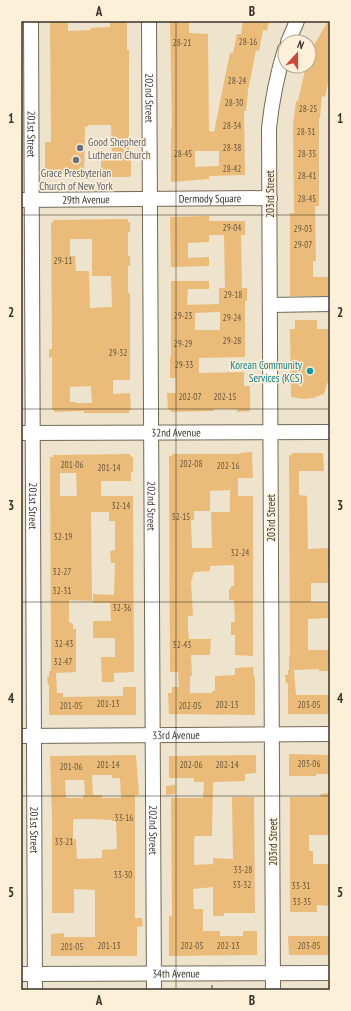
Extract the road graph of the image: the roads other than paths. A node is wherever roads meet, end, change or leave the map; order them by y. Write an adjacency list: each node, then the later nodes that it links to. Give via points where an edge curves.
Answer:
1 (31, 21): 8 (street, 201st Street)
2 (149, 21): 7 (street, 202nd Street)
3 (297, 21): 4 (street)
4 (291, 34)
5 (278, 74): 6 (street, 203rd Street, via 269,128)
6 (270, 198): 7 (street, Dermody Square); 10 (street, 203rd Street)
7 (150, 199): 8 (street, 29th Avenue); 14 (street, 202nd Street)
8 (26, 200): 13 (street, 201st Street)
9 (330, 304): 10 (street)
10 (270, 305): 11 (street, 203rd Street)
11 (271, 432): 12 (street, 32nd Avenue); 14 (street, 32nd Avenue); 17 (street, 203rd Street)
12 (330, 432)
13 (27, 433): 14 (street, 32nd Avenue); 18 (street, 201st Street)
14 (152, 433): 16 (street, 202nd Street)
15 (330, 734): 17 (street, 33rd Avenue)
16 (153, 735): 17 (street, 33rd Avenue); 18 (street, 33rd Avenue); 22 (street, 202nd Street)
17 (272, 735): 19 (street, 203rd Street)
18 (28, 736): 21 (street, 201st Street)
19 (273, 973): 20 (street, 34th Avenue); 22 (street, 34th Avenue); 25 (street, 203rd Street)
20 (330, 973)
21 (28, 974): 22 (street, 34th Avenue); 23 (street, 201st Street)
22 (154, 974): 24 (street, 202nd Street)
23 (35, 990)
24 (154, 990)
25 (274, 990)

